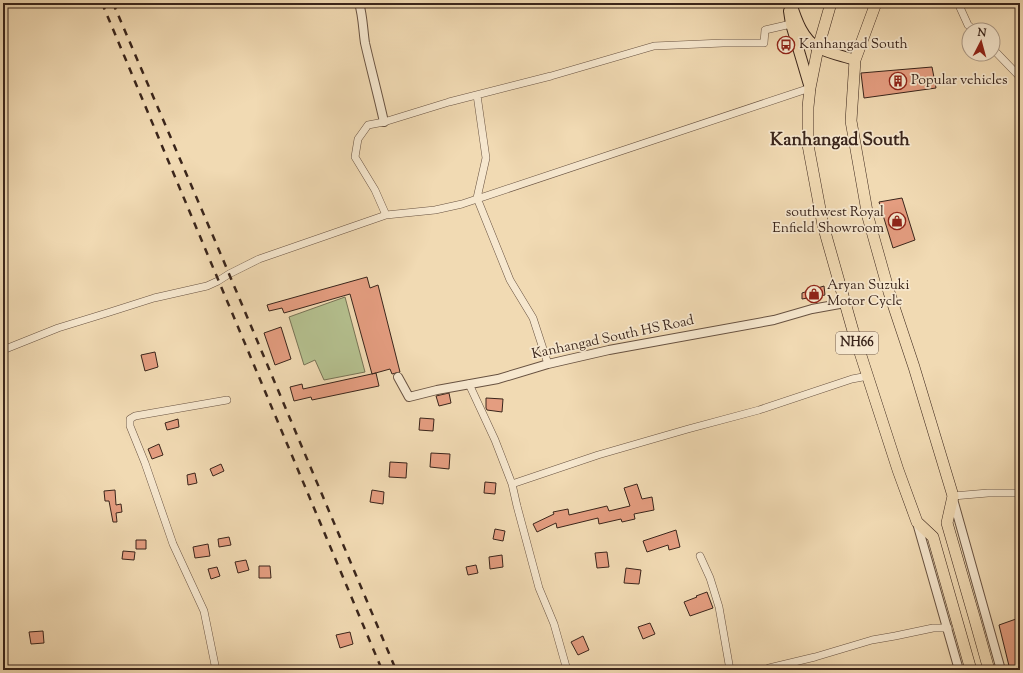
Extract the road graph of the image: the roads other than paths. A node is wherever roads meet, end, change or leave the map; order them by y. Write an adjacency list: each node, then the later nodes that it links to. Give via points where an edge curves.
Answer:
1 (359, 3): 15 (street, via 363,33)
2 (788, 3): 8 (main road)
3 (792, 3): 9 (main road, via 806,37)
4 (831, 3): 9 (highway, NH66)
5 (876, 3): 11 (highway)
6 (958, 3): 7 (street)
7 (967, 22)
8 (791, 24): 13 (main road); 14 (street, via 765,30 764,43 654,46)
9 (818, 48): 11 (main road); 13 (highway, NH66)
10 (1001, 57): 12 (street)
11 (855, 60): 27 (highway, via 851,121 868,217)
12 (1020, 77)
13 (810, 88): 16 (street); 18 (highway, NH66, via 808,145 823,225)
14 (477, 95): 15 (street); 16 (street, via 486,158)
15 (384, 122): 17 (street, via 368,125 358,139 355,157 375,190)
16 (477, 198): 17 (street, via 435,210); 20 (street, via 510,280 533,318)
17 (386, 215): 19 (street, via 259,259 207,286 154,298 58,328)
18 (845, 303): 20 (street, Kanhangad South HS Road, via 774,320 609,350); 21 (highway, NH66)
19 (3, 350)
20 (548, 364): 23 (street, Kanhangad South HS Road, via 498,379)
21 (868, 376): 25 (street, via 759,410 598,455); 28 (highway, NH66)
22 (398, 377): 23 (street, Kanhangad South HS Road, via 409,397)
23 (469, 384): 25 (street)
24 (227, 400): 31 (street, via 130,419 130,426 173,544 204,611)
25 (512, 484): 32 (street, via 535,575 554,624)
26 (1020, 493): 27 (street)
27 (953, 496): 37 (highway, via 947,523); 38 (street)
28 (917, 522): 30 (street); 36 (highway, NH66, via 932,537)
29 (700, 556): 33 (street, via 719,608)
30 (948, 628): 34 (street, via 933,628 872,640 769,668); 35 (street)
31 (216, 670)
32 (567, 670)
33 (730, 670)
34 (770, 670)
35 (960, 670)
36 (971, 670)
37 (988, 670)
38 (1001, 670)

